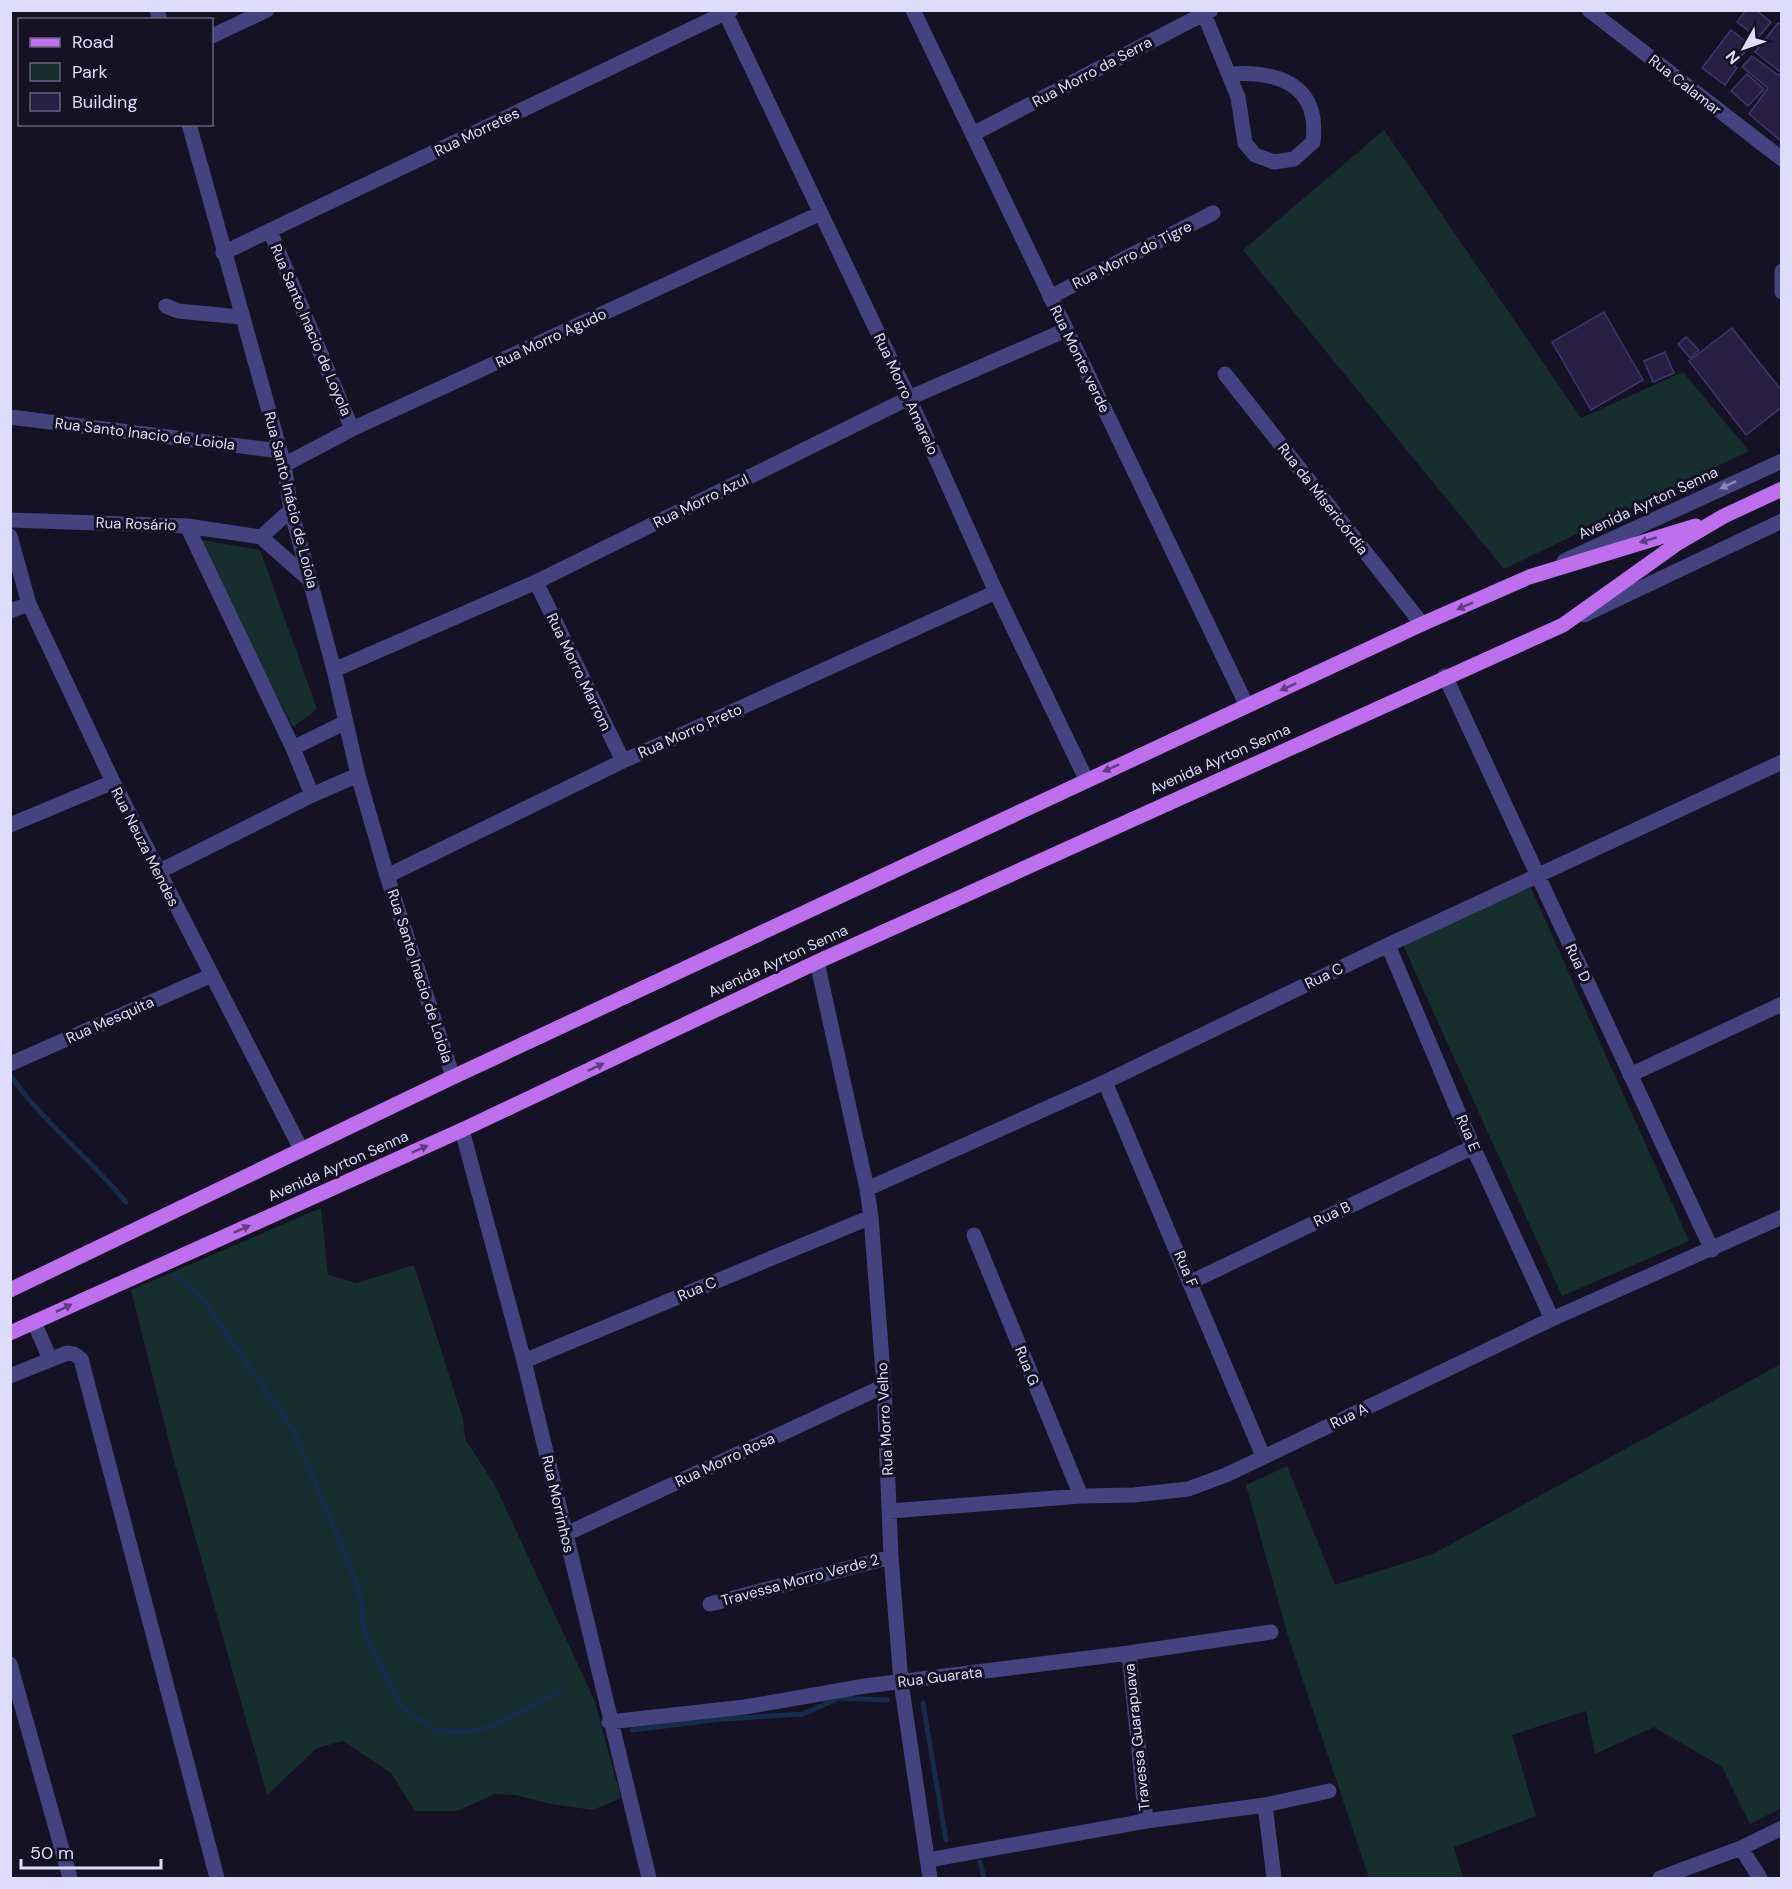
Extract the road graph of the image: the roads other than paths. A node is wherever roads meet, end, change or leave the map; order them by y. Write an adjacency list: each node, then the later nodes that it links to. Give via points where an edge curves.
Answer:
1 (267, 10): 6 (street)
2 (913, 10): 10 (street, Rua Monte verde)
3 (1589, 10): 11 (street, Rua Calamar)
4 (727, 11): 13 (street, Rua Morro Amarelo); 14 (street, Rua Morretes)
5 (1207, 12): 8 (street); 10 (street, Rua Morro da Serra)
6 (242, 16): 7 (street)
7 (213, 35)
8 (1231, 74): 8 (street, via 1245,143 1255,155 1274,162 1294,159 1313,142 1315,120 1301,93 1277,76)
9 (190, 126): 15 (street, Rua Santo Inácio de Loiola)
10 (973, 134): 18 (street, Rua Monte verde)
11 (1782, 159)
12 (1213, 213): 18 (street, Rua Morro do Tigre)
13 (819, 214): 23 (street, Rua Morro Amarelo); 25 (street, Rua Morro Agudo)
14 (270, 231): 15 (street, Rua Morretes); 25 (street, Rua Santo Inacio de Loyola)
15 (223, 253): 20 (street, Rua Santo Inácio de Loiola)
16 (1782, 271): 17 (street)
17 (1782, 292)
18 (1050, 297): 21 (street, Rua Monte verde)
19 (166, 306): 20 (street, via 178,311)
20 (241, 317): 26 (street, Rua Santo Inácio de Loiola)
21 (1066, 330): 23 (street, Rua Morro Azul); 46 (street, Rua Monte verde)
22 (1225, 374): 42 (street, Rua da Misericórdia)
23 (909, 398): 38 (street, Rua Morro Azul); 39 (street, Rua Morro Amarelo)
24 (10, 417): 26 (street, Rua Santo Inacio de Loiola)
25 (352, 429): 26 (street, Rua Morro Agudo)
26 (282, 458): 29 (street, Rua Santo Inácio de Loiola)
27 (1782, 461): 36 (street, Avenida Ayrton Senna, one-way to 36)
28 (1782, 489): 30 (main road)
29 (291, 510): 35 (street); 37 (street, Rua Santo Inácio de Loiola)
30 (1724, 516): 36 (main road, Avenida Ayrton Senna, one-way to 36); 43 (main road, Avenida Ayrton Senna, via 1678,543)
31 (10, 520): 33 (street, Rua Rosário)
32 (1782, 521): 43 (street, Avenida Ayrton Senna)
33 (187, 526): 35 (street, Rua Rosário); 48 (street)
34 (10, 536): 40 (street, Rua Neuza Mendes)
35 (261, 537): 37 (street)
36 (1529, 577): 42 (main road, Avenida Ayrton Senna, one-way to 42)
37 (311, 581): 44 (street, Rua Santo Inácio de Loiola)
38 (536, 582): 44 (street, Rua Morro Azul); 49 (street, Rua Morro Marrom)
39 (996, 592): 49 (street, Rua Morro Preto); 52 (street, Rua Morro Amarelo)
40 (30, 604): 41 (street); 53 (street, Rua Neuza Mendes)
41 (10, 611)
42 (1422, 624): 46 (main road, Avenida Ayrton Senna, one-way to 46)
43 (1563, 625): 45 (main road, Avenida Ayrton Senna)
44 (334, 670): 47 (street, Rua Santo Inácio de Loiola)
45 (1444, 676): 58 (street, Rua D); 60 (main road, Avenida Ayrton Senna)
46 (1247, 706): 52 (main road, Avenida Ayrton Senna, one-way to 52)
47 (346, 722): 48 (street); 51 (street, Rua Santo Inácio de Loiola)
48 (293, 748): 54 (street)
49 (623, 761): 57 (street, Rua Morro Preto)
50 (1782, 762): 58 (street, Rua C)
51 (358, 775): 54 (street); 57 (street, Rua Santo Inácio de Loiola)
52 (1086, 779): 65 (main road, Avenida Ayrton Senna)
53 (113, 782): 55 (street); 56 (street, Rua Neuza Mendes)
54 (312, 795): 56 (street)
55 (10, 825)
56 (158, 872): 61 (street, Rua Neuza Mendes)
57 (387, 876): 65 (street, Rua Santo Inacio de Loiola)
58 (1538, 876): 59 (street, Rua C); 64 (street, Rua D)
59 (1388, 945): 66 (street, Rua C); 68 (street, Rua E)
60 (817, 962): 67 (main road, Avenida Ayrton Senna, one-way to 60); 70 (street, Rua Morro Velho)
61 (210, 976): 63 (street, Rua Mesquita); 69 (street, Rua Neuza Mendes)
62 (1782, 1004): 64 (street)
63 (10, 1064)
64 (1630, 1075): 74 (street, Rua D)
65 (453, 1077): 69 (main road, Avenida Ayrton Senna)
66 (1105, 1082): 70 (street, Rua C); 75 (street, Rua F)
67 (462, 1130): 78 (main road, Avenida Ayrton Senna, one-way to 67); 81 (street, Rua Morrinhos)
68 (1473, 1147): 75 (street, Rua B); 77 (street, Rua E)
69 (301, 1149): 76 (main road, Avenida Ayrton Senna)
70 (867, 1189): 71 (street, Rua Morro Velho)
71 (871, 1217): 81 (street, Rua C); 83 (street, Rua Morro Velho)
72 (1782, 1217): 74 (street, Rua A)
73 (974, 1235): 85 (street, Rua G)
74 (1712, 1250): 77 (street, Rua A)
75 (1191, 1282): 84 (street, Rua F)
76 (10, 1290)
77 (1552, 1319): 84 (street, Rua A)
78 (34, 1322): 79 (main road, Avenida Ayrton Senna); 80 (street)
79 (10, 1333)
80 (50, 1359): 82 (street); 102 (street, via 67,1353 81,1359)
81 (524, 1361): 87 (street, Rua Morrinhos)
82 (10, 1376)
83 (884, 1386): 86 (street, Rua Morro Velho); 87 (street, Rua Morro Rosa)
84 (1263, 1456): 85 (street, Rua A, via 1188,1488)
85 (1081, 1496): 86 (street, Rua A)
86 (890, 1511): 88 (street, Rua Morro Velho)
87 (566, 1534): 94 (street, Rua Morrinhos)
88 (891, 1557): 89 (street, Travessa Morro Verde 2); 93 (street, Rua Morro Velho)
89 (710, 1604)
90 (1271, 1632): 91 (street, Rua Guarata)
91 (1129, 1653): 93 (street, Rua Guarata); 97 (street, Travessa Guarapuava)
92 (10, 1664): 101 (street)
93 (901, 1682): 94 (street, Rua Guarata, via 745,1707); 100 (street, Rua Morro Velho)
94 (609, 1722): 103 (street, Rua Morrinhos)
95 (1329, 1791): 96 (street)
96 (1265, 1805): 97 (street); 105 (street)
97 (1146, 1821): 100 (street)
98 (1782, 1828): 99 (street)
99 (1741, 1848): 106 (street); 107 (street)
100 (928, 1860): 104 (street, Rua Morro Velho)
101 (70, 1878)
102 (217, 1878)
103 (649, 1878)
104 (930, 1878)
105 (1274, 1878)
106 (1660, 1878)
107 (1760, 1878)

